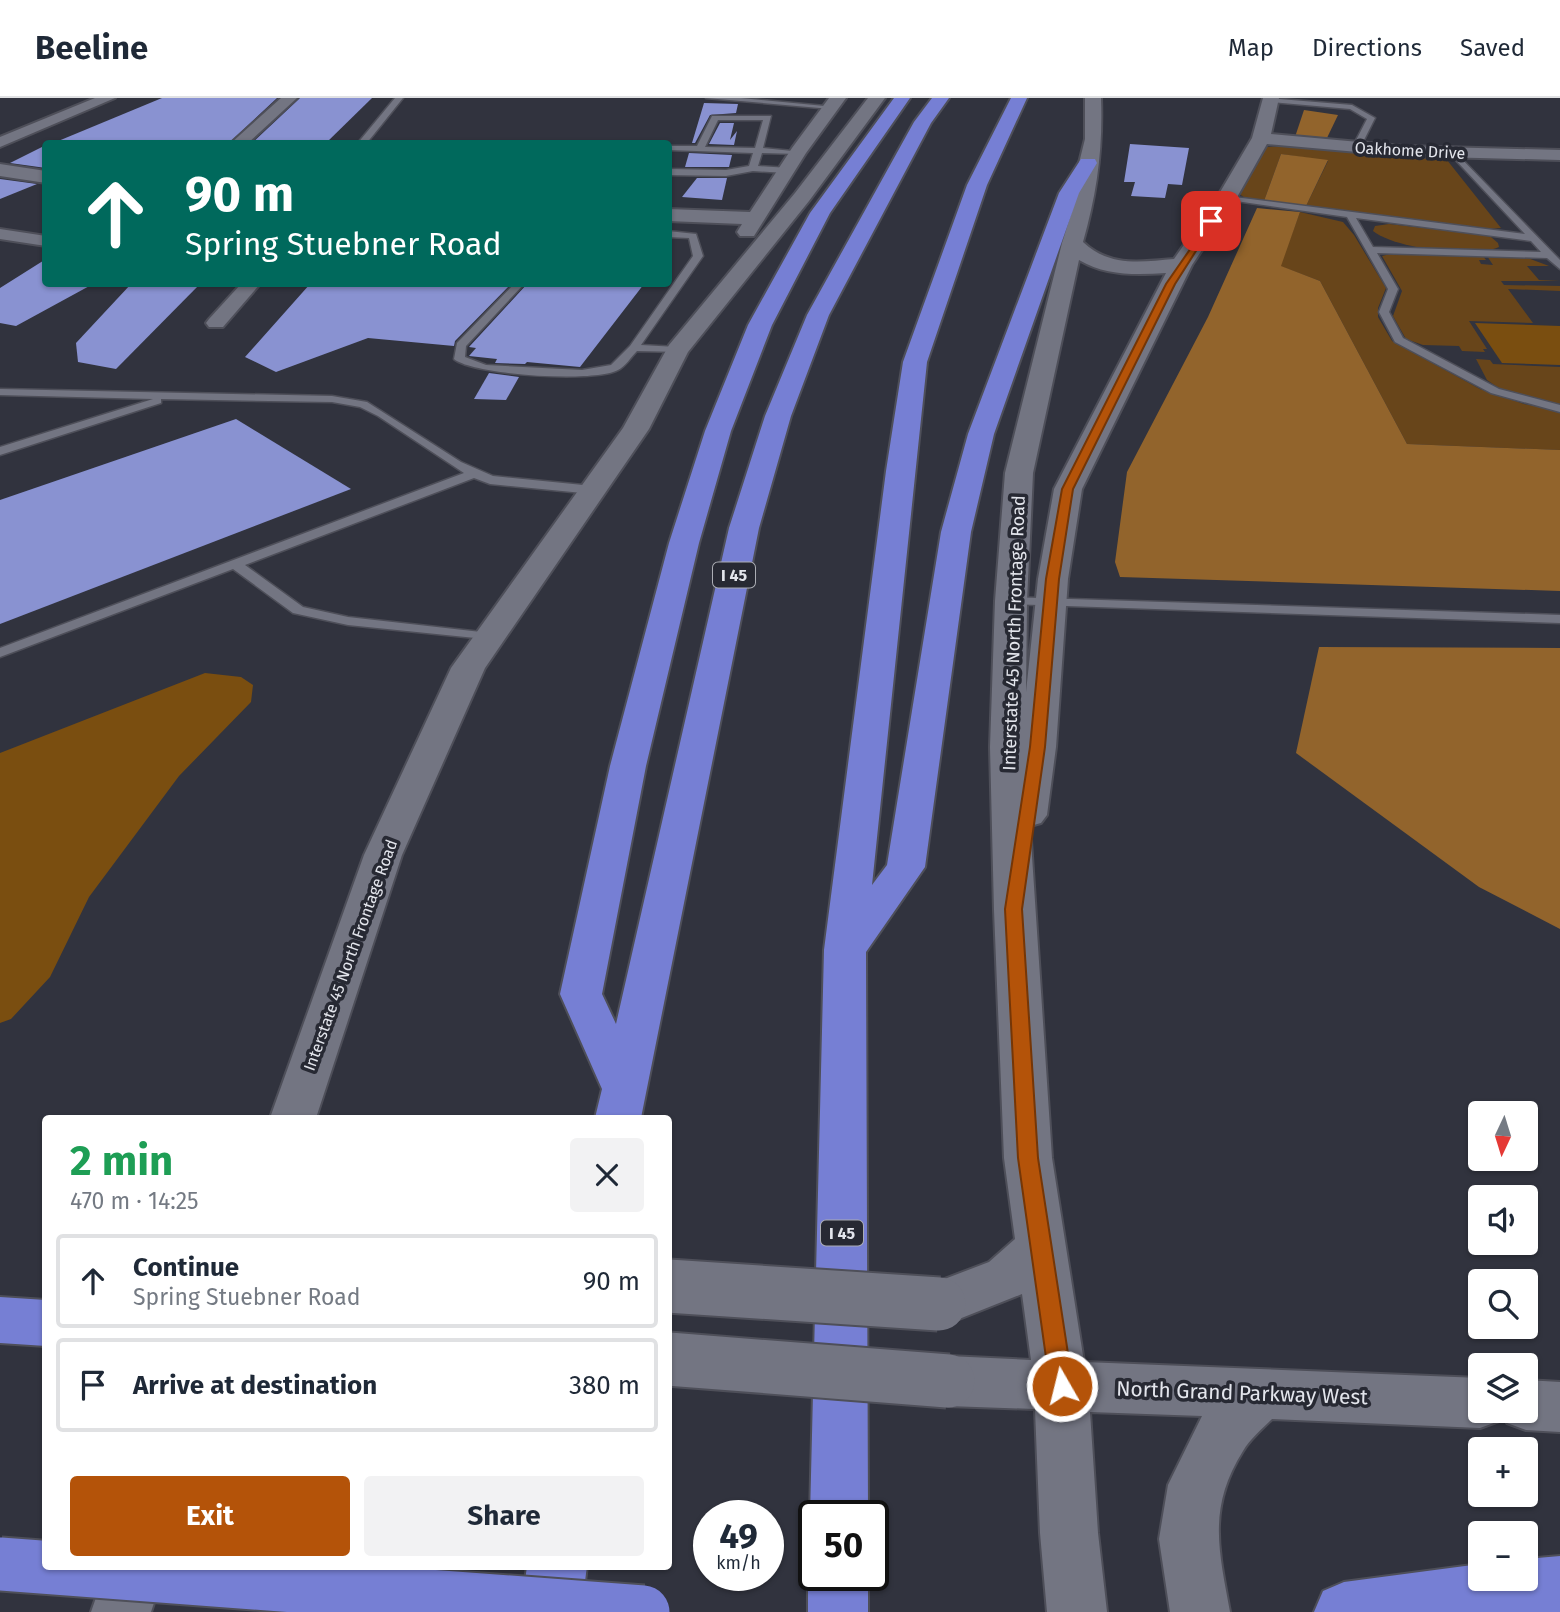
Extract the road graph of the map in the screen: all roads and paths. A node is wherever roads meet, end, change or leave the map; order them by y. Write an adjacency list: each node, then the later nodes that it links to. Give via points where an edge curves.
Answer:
1 (108, 98): 16 (street)
2 (290, 98): 18 (street)
3 (399, 98): 19 (lane)
4 (710, 98): 11 (lane)
5 (877, 98): 52 (main road, Interstate 45 North Frontage Road)
6 (902, 98): 67 (highway, via 820,213 760,325 718,430 684,543 628,766 581,994)
7 (941, 98): 67 (highway, I 45, via 923,122 818,315 778,416 744,528)
8 (1018, 98): 66 (highway, I 45, via 977,185 915,362)
9 (1093, 98): 28 (main road, Interstate 45 North Frontage Road, via 1094,139)
10 (1271, 99): 17 (main road); 23 (lane, via 1352,107 1371,118)
11 (831, 107): 12 (lane); 25 (main road)
12 (795, 115)
13 (782, 117): 14 (lane)
14 (768, 118): 22 (lane, via 715,118); 24 (lane)
15 (11, 120): 16 (street)
16 (45, 125): 20 (street)
17 (1261, 138): 23 (main road, Oakhome Drive); 34 (main road)
18 (242, 140)
19 (364, 140)
20 (0, 142)
21 (672, 148): 22 (lane)
22 (700, 148): 24 (lane)
23 (1356, 148): 26 (main road, Oakhome Drive)
24 (759, 150): 25 (lane); 29 (lane)
25 (798, 152): 31 (main road)
26 (1453, 152): 27 (main road, Oakhome Drive); 40 (lane)
27 (1560, 155)
28 (1088, 163): 42 (main road, Interstate 45 North Frontage Road, via 1087,195); 66 (highway, via 1069,193 978,446 956,531 906,867)
29 (752, 168): 31 (lane); 32 (lane, via 726,173)
30 (0, 170): 33 (main road)
31 (786, 170): 37 (main road)
32 (672, 172)
33 (42, 176)
34 (1226, 199): 36 (lane); 46 (main road)
35 (672, 215): 37 (main road)
36 (1350, 215): 40 (lane); 43 (lane)
37 (755, 218): 52 (main road)
38 (0, 234): 41 (street)
39 (672, 234): 51 (lane, via 693,236 698,256)
40 (1533, 238): 45 (lane)
41 (39, 241): 44 (street)
42 (1073, 243): 46 (main road, via 1084,257 1101,265); 60 (main road, Interstate 45 North Frontage Road, via 1019,473)
43 (1371, 250): 45 (lane); 55 (lane, via 1393,289 1384,312 1399,340 1495,391)
44 (11, 252)
45 (1549, 255): 47 (lane)
46 (1181, 265): 61 (main road, via 1068,489)
47 (1560, 266)
48 (248, 287): 50 (street)
49 (516, 287): 51 (lane, via 461,345 459,359 485,368 582,373 614,368)
50 (216, 323)
51 (634, 348): 52 (lane)
52 (677, 350): 58 (main road, Interstate 45 North Frontage Road, via 636,429)
53 (0, 392): 54 (lane)
54 (173, 396): 56 (lane); 57 (lane, via 332,399 363,404)
55 (1560, 409)
56 (0, 451)
57 (475, 473): 58 (lane, via 515,484); 59 (lane)
58 (593, 490): 63 (main road, Interstate 45 North Frontage Road)
59 (233, 563): 63 (lane, via 298,610 348,621); 64 (lane)
60 (1011, 601): 61 (lane); 65 (main road, Interstate 45 North Frontage Road, via 1008,747)
61 (1051, 603): 62 (lane); 65 (main road, via 1038,747)
62 (1560, 619)
63 (490, 636): 68 (main road, Interstate 45 North Frontage Road, via 468,668 383,855)
64 (0, 653)
65 (1014, 909): 69 (main road, Interstate 45 North Frontage Road, via 1028,1158)
66 (845, 950): 79 (highway, I 45)
67 (620, 1102)
68 (294, 1115)
69 (1041, 1247): 70 (main road, bridge, via 1007,1277 939,1304); 74 (main road, Interstate 45 North Frontage Road)
70 (672, 1286)
71 (0, 1320): 72 (highway)
72 (42, 1323)
73 (672, 1359): 74 (main road, North Grand Parkway West, bridge)
74 (1062, 1386): 75 (main road, North Grand Parkway West); 91 (main road, Interstate 45 North Frontage Road)
75 (1261, 1394): 76 (main road, North Grand Parkway West); 92 (main road, via 1224,1431 1196,1485 1188,1539)
76 (1468, 1403)
77 (1538, 1406): 78 (main road)
78 (1560, 1407)
79 (839, 1500)
80 (0, 1563): 81 (highway, bridge)
81 (42, 1566)
82 (92, 1570): 89 (highway, bridge)
83 (136, 1570): 87 (main road)
84 (556, 1570): 88 (highway)
85 (1560, 1586): 93 (highway)
86 (838, 1591): 90 (highway)
87 (121, 1612)
88 (551, 1612)
89 (643, 1612)
90 (838, 1612)
91 (1077, 1612)
92 (1199, 1612)
93 (1344, 1612)

